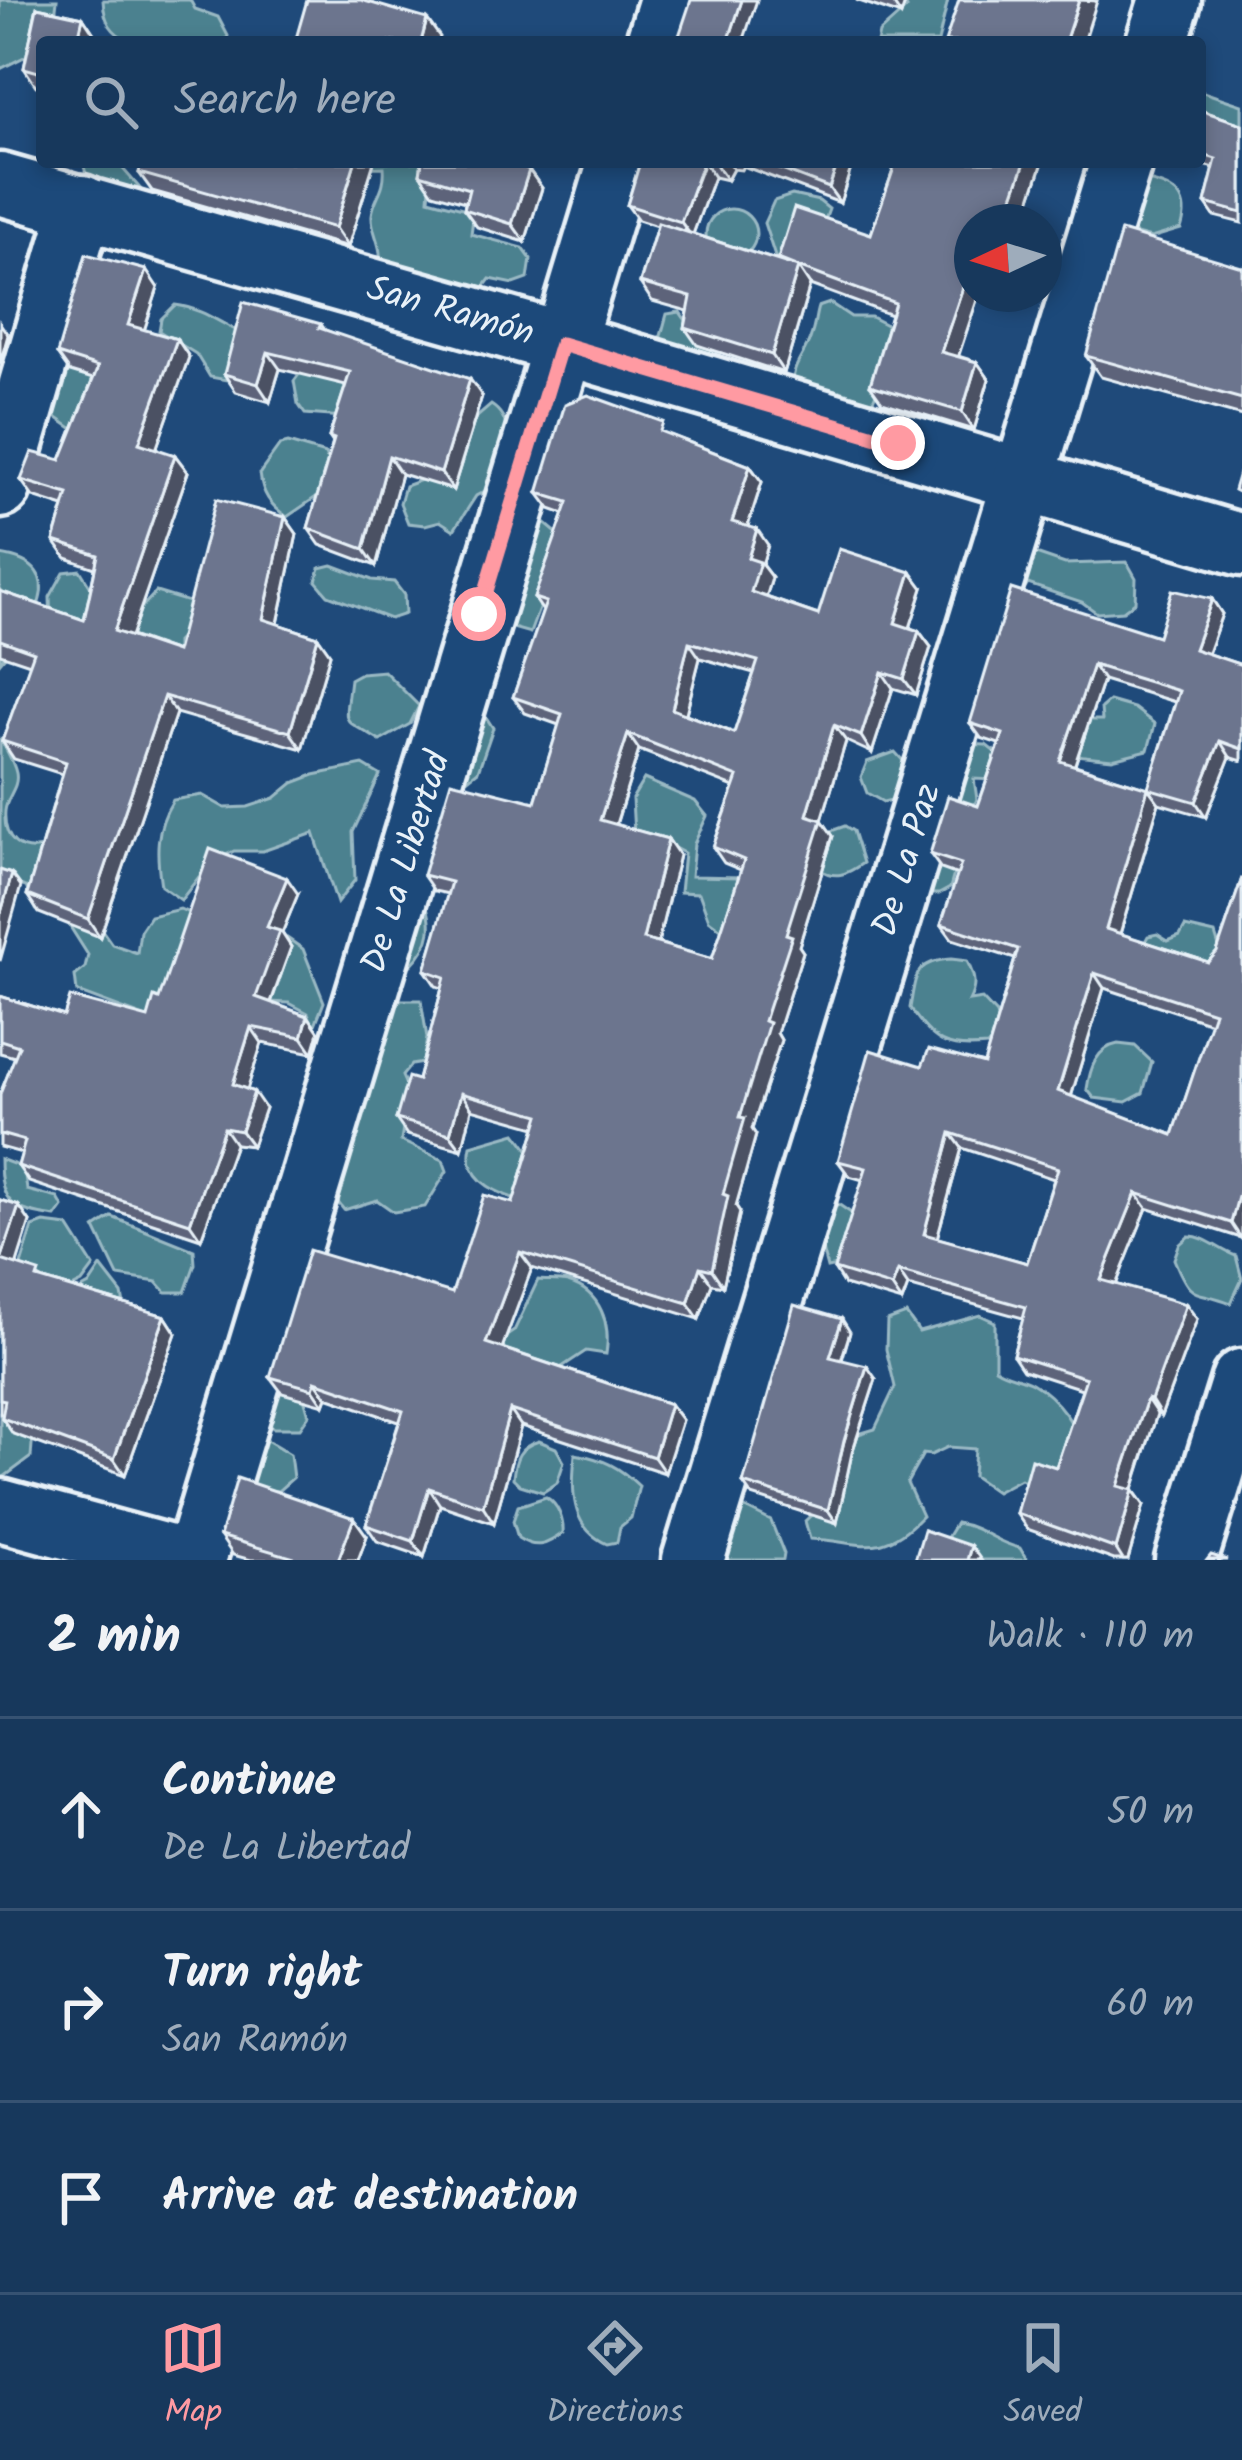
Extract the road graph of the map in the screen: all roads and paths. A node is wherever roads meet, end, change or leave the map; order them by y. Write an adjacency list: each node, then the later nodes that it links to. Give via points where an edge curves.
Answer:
1 (670, 0): 3 (street)
2 (1169, 0): 4 (street)
3 (659, 36)
4 (1159, 36)
5 (617, 168): 9 (street, De La Libertad)
6 (1118, 168): 10 (street, De La Paz)
7 (0, 184): 8 (street, San Ramón)
8 (82, 206): 9 (street, San Ramón); 11 (street)
9 (561, 344): 10 (street, San Ramón); 16 (street, De La Libertad)
10 (1024, 481): 12 (street, San Ramón); 17 (street, De La Paz)
11 (0, 487)
12 (1242, 544)
13 (1242, 1380): 18 (street)
14 (0, 1510): 15 (street)
15 (184, 1560)
16 (195, 1560)
17 (693, 1560)
18 (1186, 1560)

